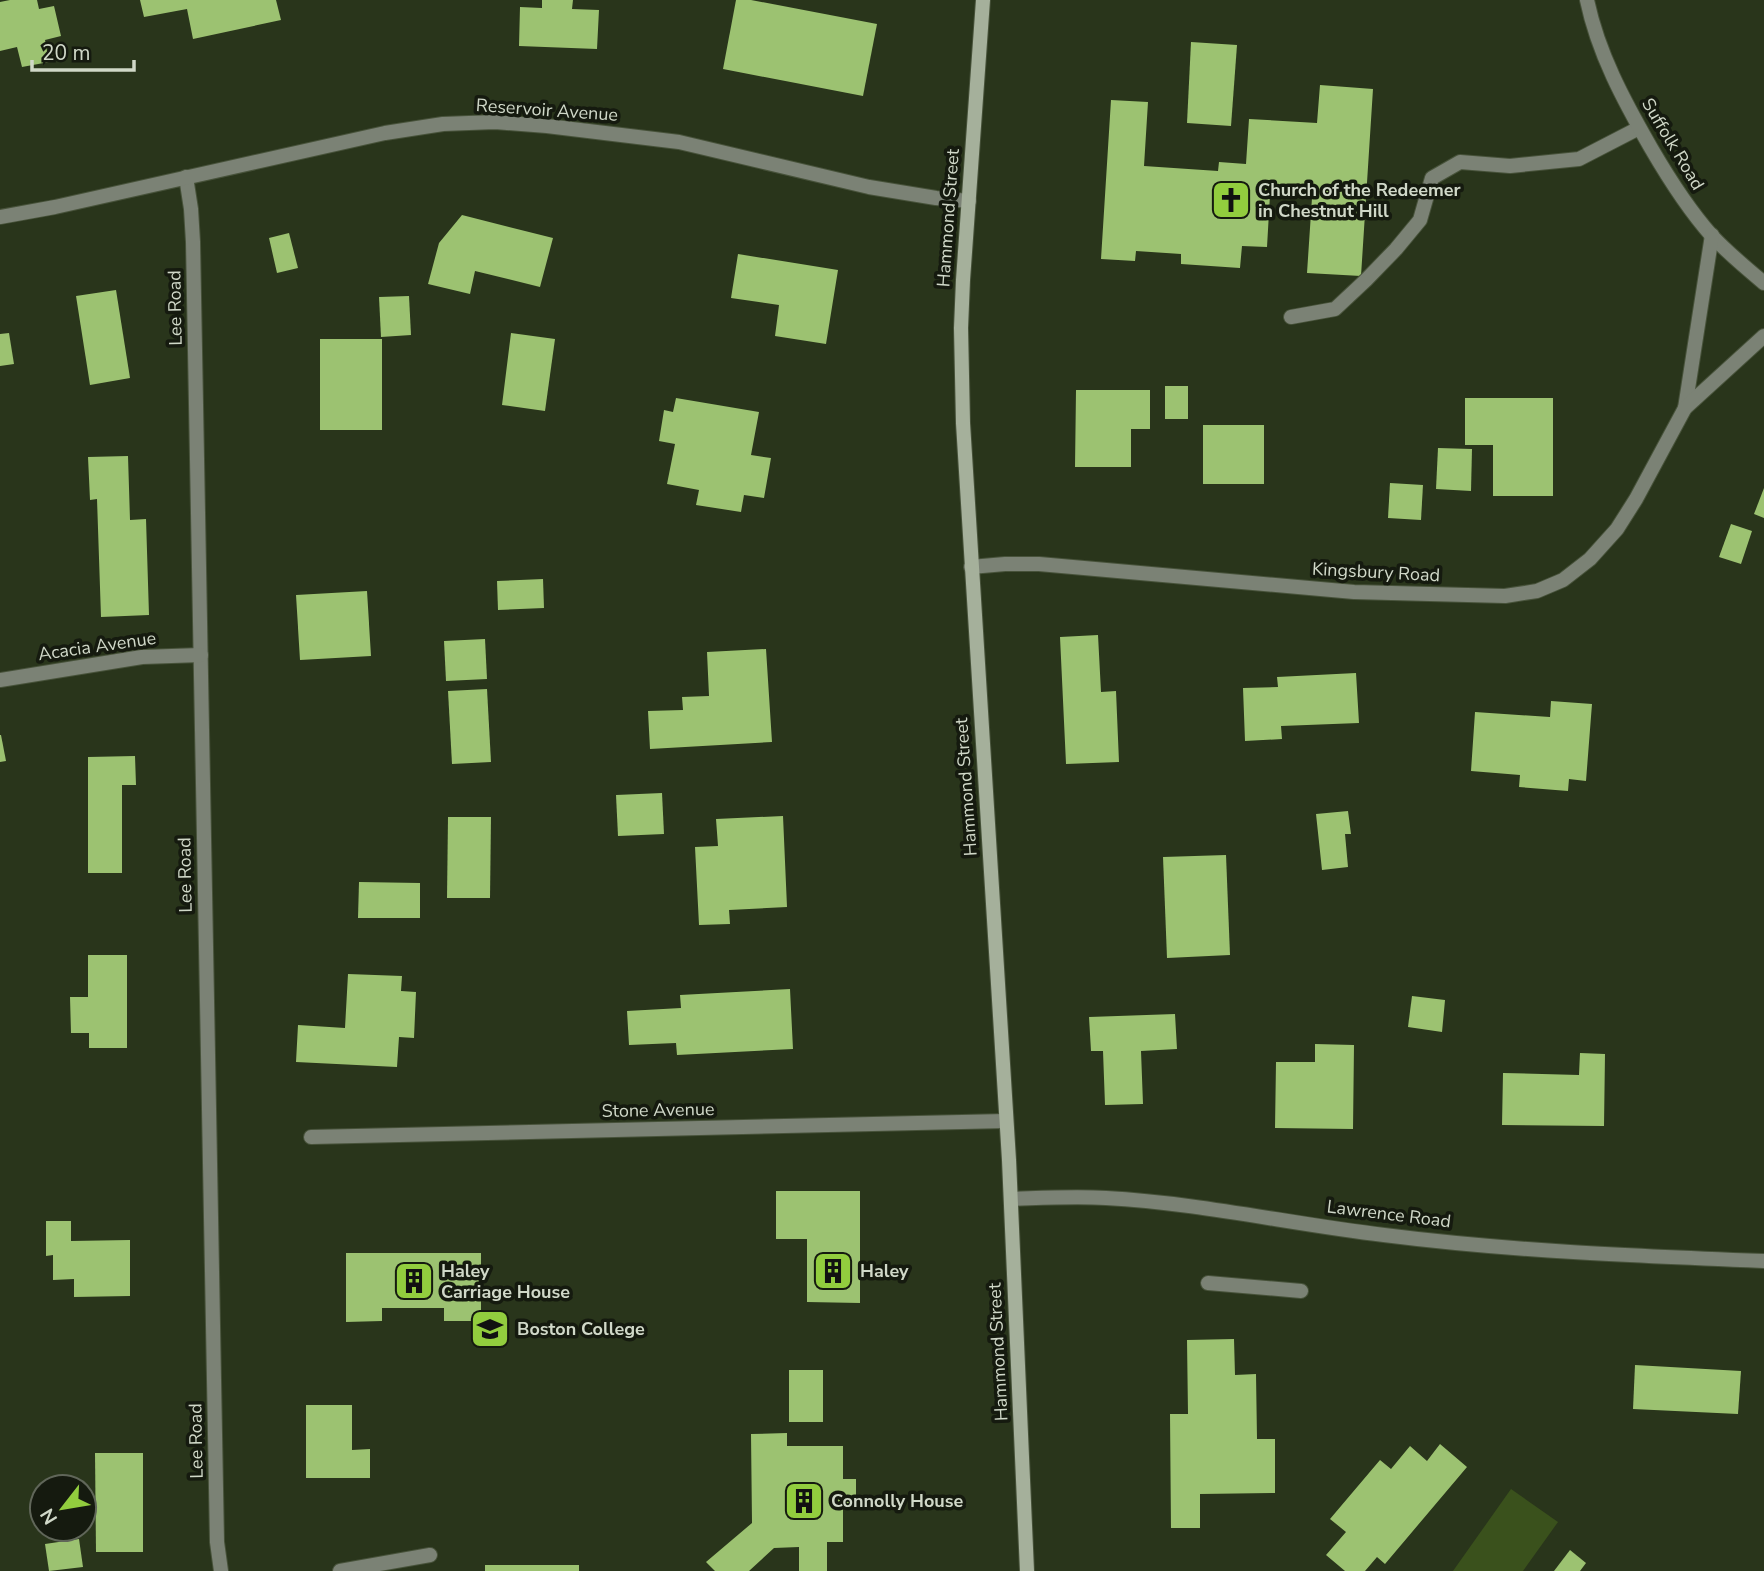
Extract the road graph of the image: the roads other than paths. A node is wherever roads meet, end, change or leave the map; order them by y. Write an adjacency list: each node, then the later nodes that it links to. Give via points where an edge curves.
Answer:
1 (983, 0): 5 (street, Hammond Street)
2 (1587, 0): 3 (street, Suffolk Road, via 1598,42)
3 (1639, 128): 7 (street, Suffolk Road, via 1686,204); 9 (street, via 1579,159 1510,166 1460,162 1432,178 1420,220 1335,309)
4 (186, 177): 5 (street, Reservoir Avenue, via 385,133 495,122 679,142 869,187); 6 (street, Reservoir Avenue); 13 (street, Lee Road, via 193,243)
5 (969, 201): 12 (street, Hammond Street, via 961,328)
6 (0, 217)
7 (1712, 235): 8 (street, Suffolk Road); 11 (street, Kingsbury Road)
8 (1764, 283)
9 (1291, 317)
10 (1764, 337): 11 (street, Kingsbury Road)
11 (1685, 408): 12 (street, Kingsbury Road, via 1616,529 1590,559 1563,580 1537,591 1505,596 1354,592 1040,564)
12 (971, 568): 15 (street, Hammond Street)
13 (201, 655): 14 (street, Acacia Avenue, via 142,657); 22 (street, Lee Road, via 216,1528)
14 (0, 680)
15 (1006, 1121): 16 (street, Stone Avenue); 17 (street, Hammond Street)
16 (312, 1138)
17 (1011, 1199): 18 (street, Lawrence Road, via 1105,1198 1411,1238 1569,1253); 24 (street, Hammond Street)
18 (1764, 1261)
19 (1208, 1283): 20 (street)
20 (1301, 1291)
21 (430, 1555): 23 (street)
22 (221, 1571)
23 (341, 1571)
24 (1027, 1571)

